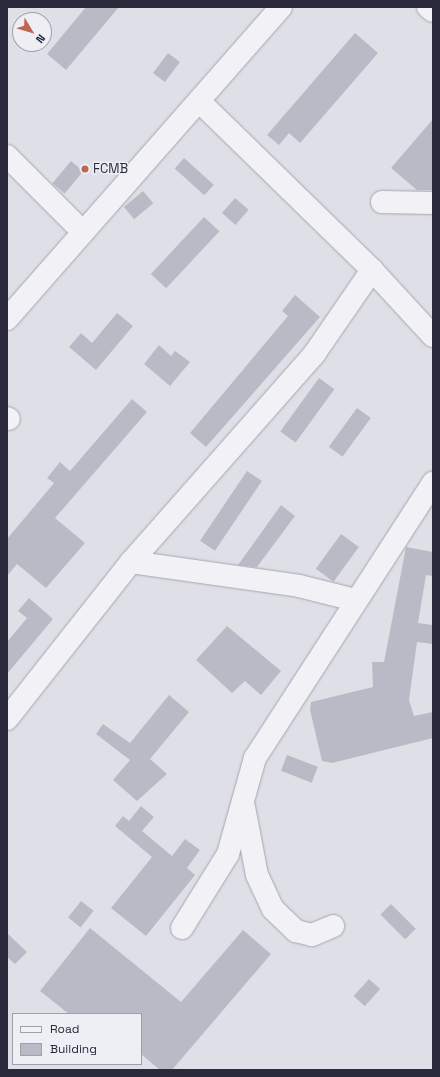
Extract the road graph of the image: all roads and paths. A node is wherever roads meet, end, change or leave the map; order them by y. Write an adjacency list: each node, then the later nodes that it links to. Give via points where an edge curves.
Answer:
1 (281, 7): 4 (street)
2 (428, 7): 3 (street)
3 (433, 11)
4 (199, 101): 8 (street); 9 (street)
5 (7, 156): 8 (street)
6 (382, 202): 7 (street)
7 (433, 203)
8 (84, 232): 10 (street)
9 (372, 270): 11 (street); 13 (street, via 315,353)
10 (7, 320)
11 (433, 336)
12 (433, 483): 14 (street)
13 (131, 562): 14 (street, via 298,586); 15 (street)
14 (355, 600): 16 (street, via 255,758)
15 (7, 718)
16 (243, 806): 17 (street, via 257,875 274,909 296,931 312,935); 18 (street, via 228,854)
17 (333, 926)
18 (182, 928)

